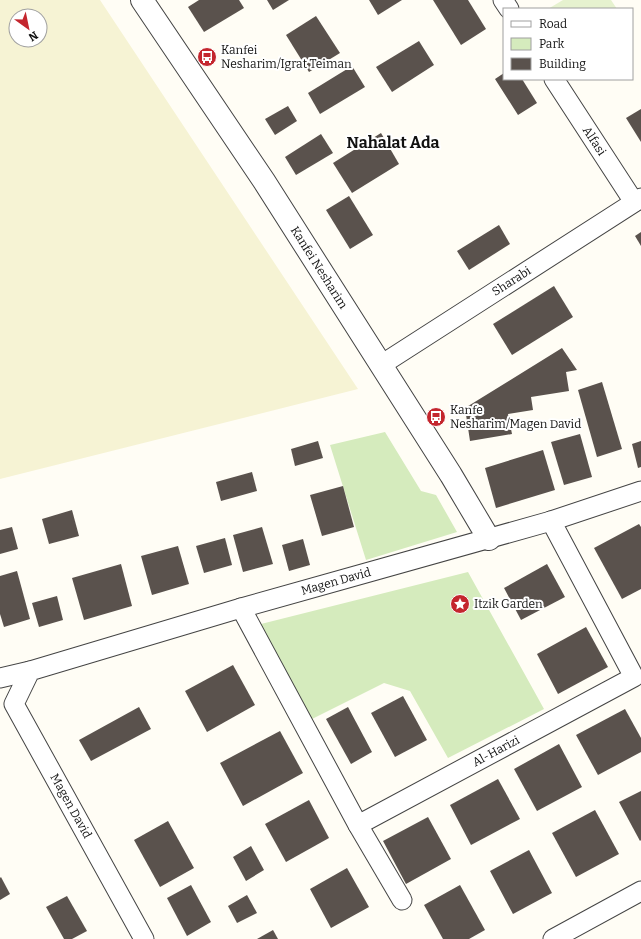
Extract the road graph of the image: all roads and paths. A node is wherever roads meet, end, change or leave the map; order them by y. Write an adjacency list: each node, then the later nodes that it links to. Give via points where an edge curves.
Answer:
1 (148, 2): 4 (street, Kanfei Nesharim)
2 (555, 80): 3 (street, Alfasi)
3 (637, 200): 4 (street, Sharabi)
4 (381, 365): 7 (street, Kanfei Nesharim)
5 (641, 492): 6 (street, Magen David)
6 (551, 521): 7 (street, Magen David); 11 (street, Al-Harizi)
7 (489, 539): 8 (street, Magen David)
8 (241, 608): 9 (street, Magen David); 12 (street)
9 (30, 671): 10 (street, Magen David); 15 (street, Magen David, via 14,704)
10 (0, 678)
11 (638, 684): 12 (street, Al-Harizi)
12 (358, 825): 14 (street)
13 (641, 891): 16 (street)
14 (402, 900)
15 (144, 939)
16 (553, 939)

